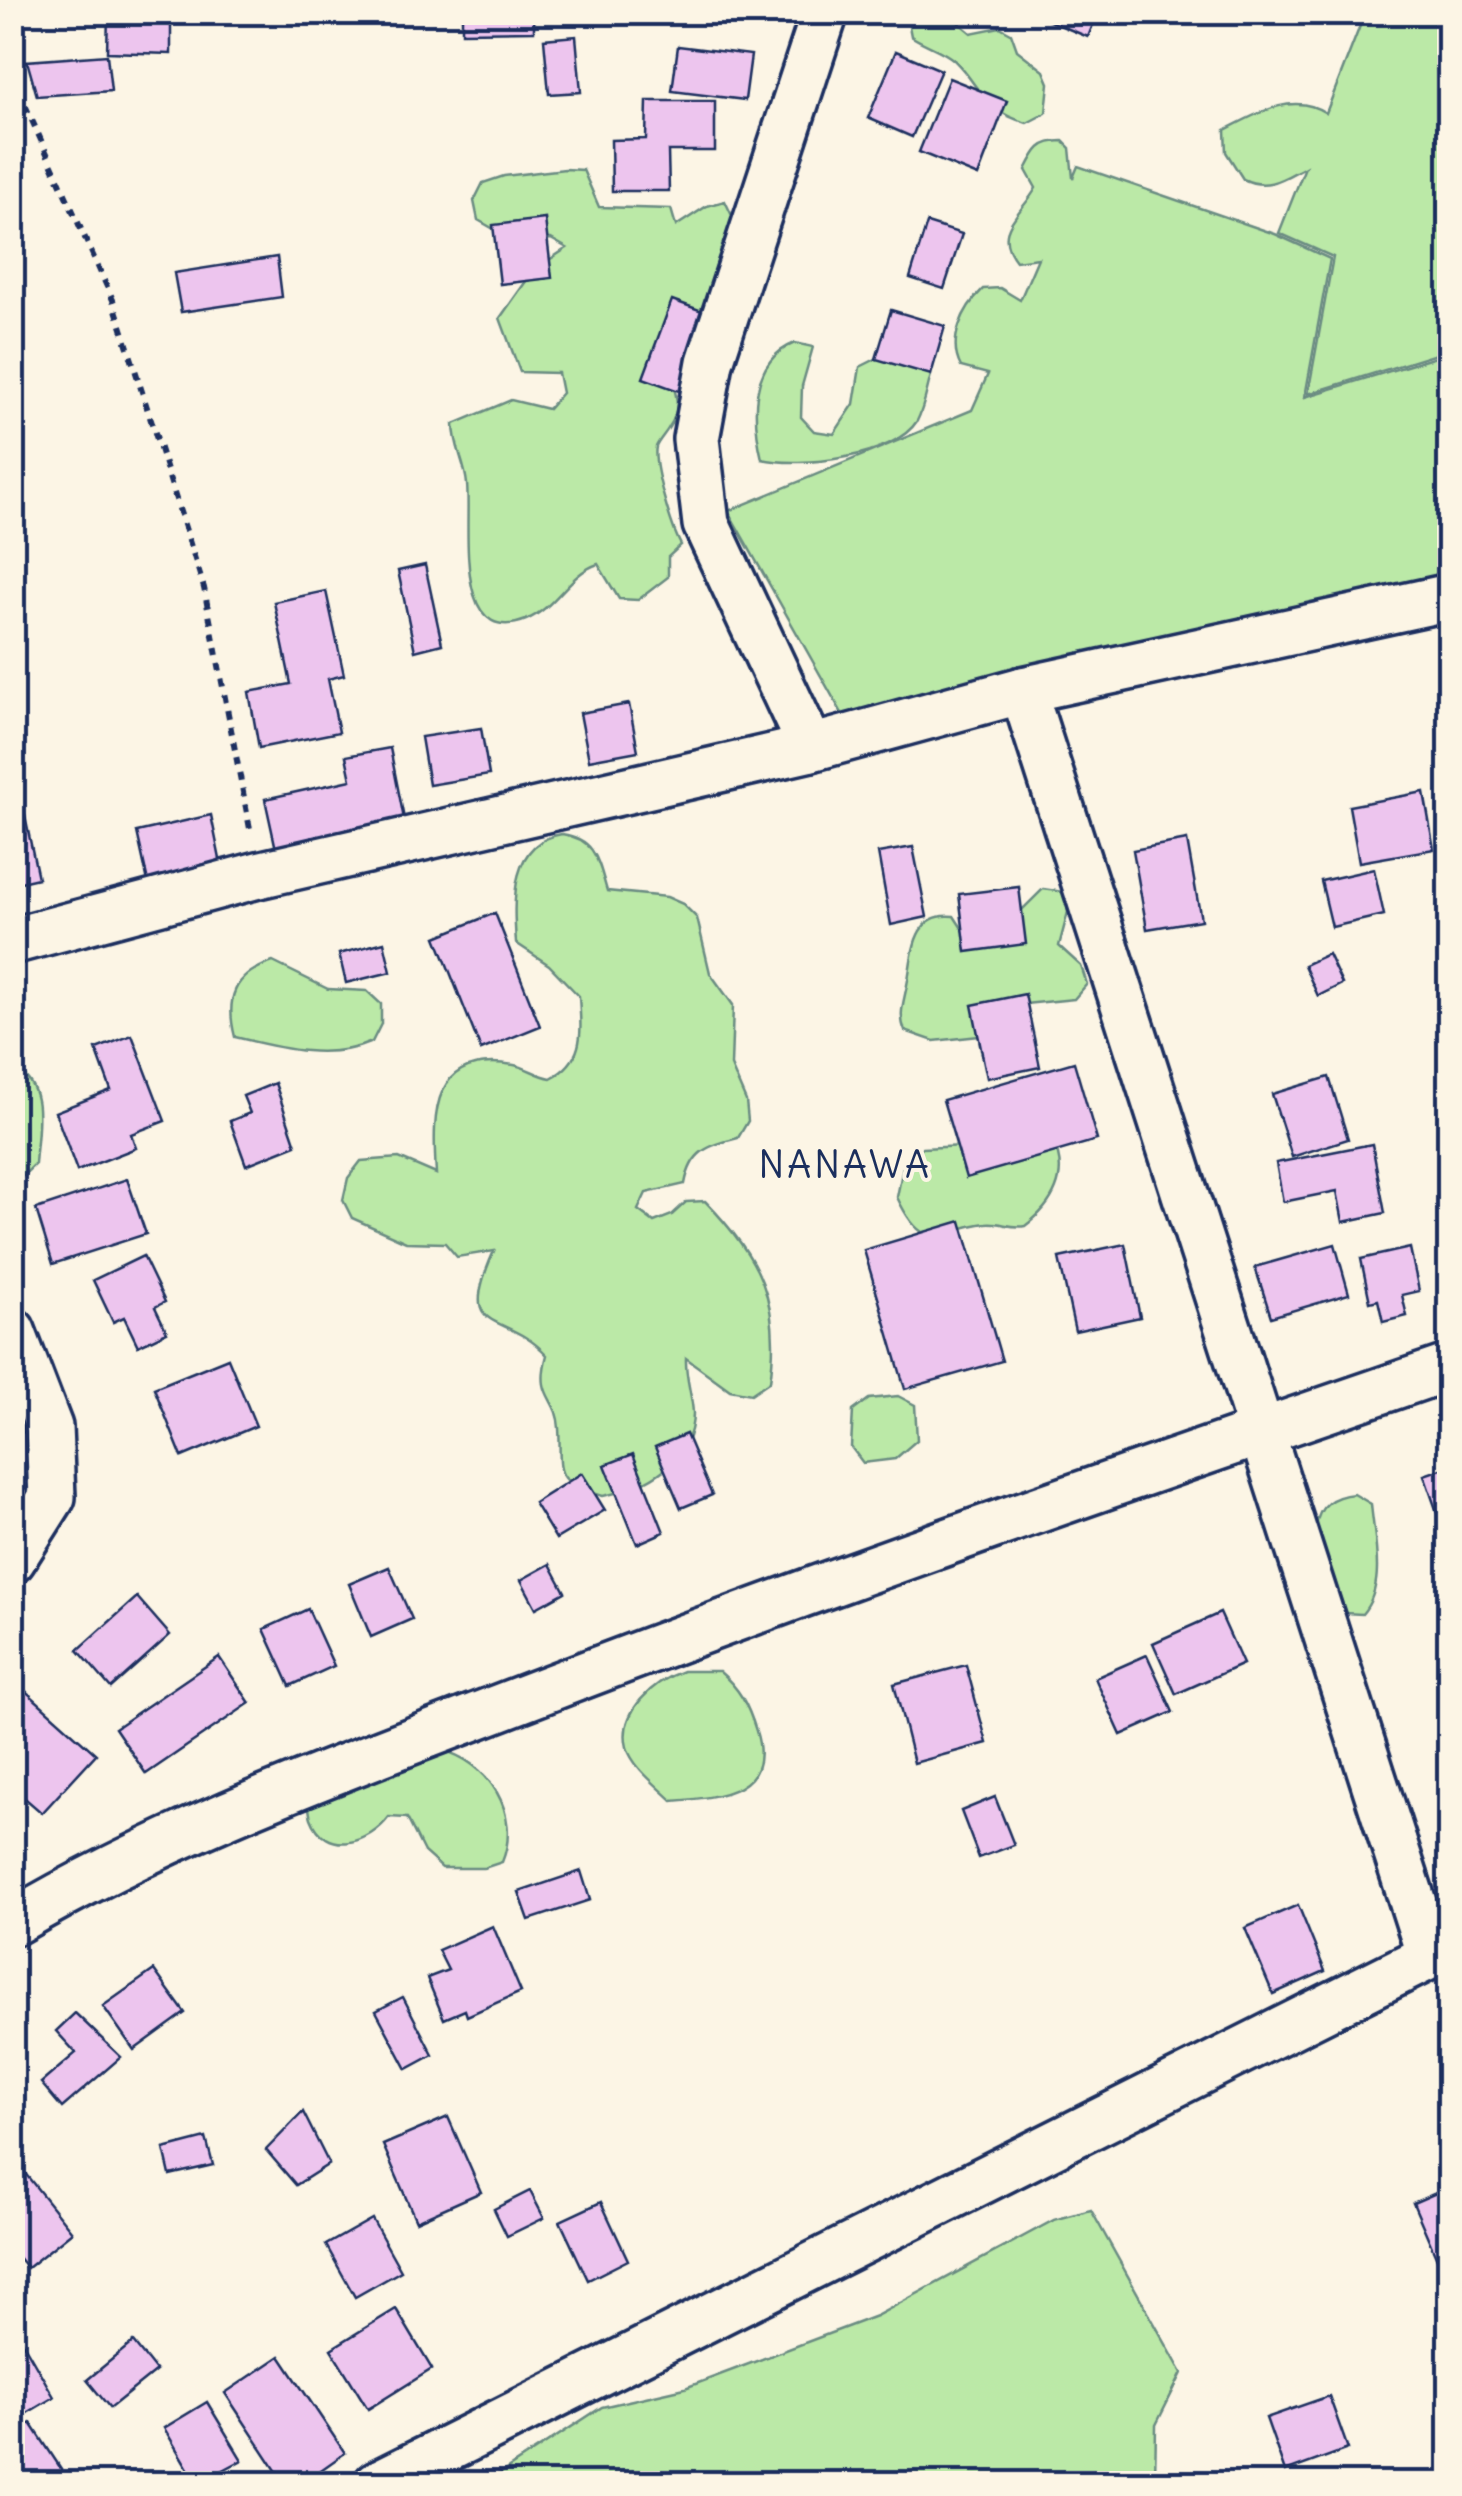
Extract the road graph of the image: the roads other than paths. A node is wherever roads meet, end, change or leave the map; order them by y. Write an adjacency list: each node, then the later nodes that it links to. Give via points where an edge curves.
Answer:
1 (825, 12): 4 (street, via 710,362 696,439 706,524)
2 (1450, 596): 3 (street)
3 (1023, 690): 4 (street); 8 (street)
4 (811, 748): 5 (street, via 258,875)
5 (12, 941)
6 (12, 1330): 9 (street, via 50,1427 52,1497)
7 (1450, 1367): 8 (street)
8 (1261, 1432): 10 (street, via 816,1586 278,1793 99,1872); 11 (street)
9 (12, 1560)
10 (12, 1923)
11 (1440, 1951): 12 (street)
12 (377, 2484)

